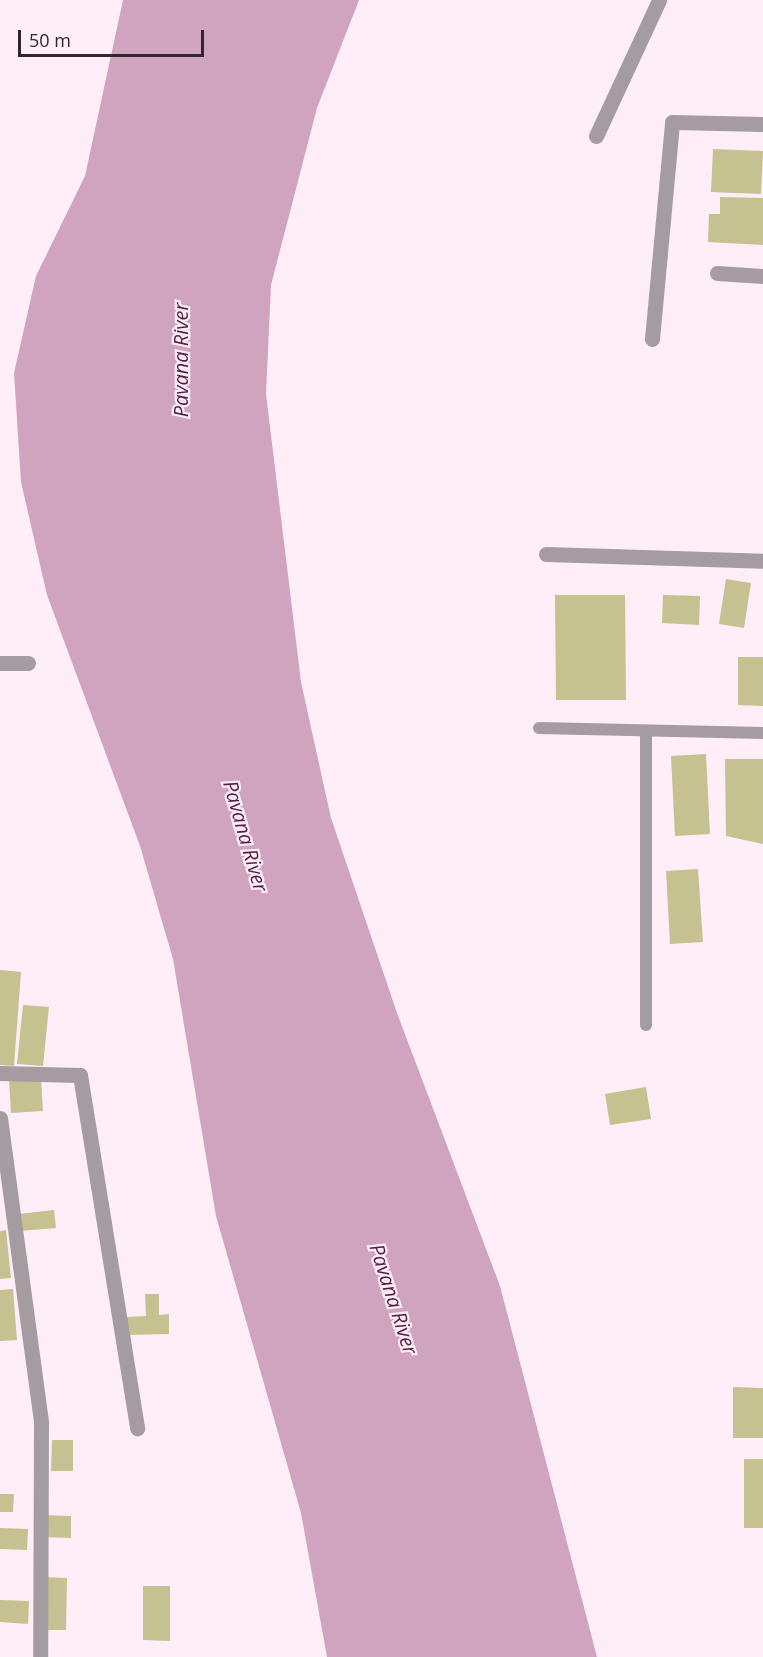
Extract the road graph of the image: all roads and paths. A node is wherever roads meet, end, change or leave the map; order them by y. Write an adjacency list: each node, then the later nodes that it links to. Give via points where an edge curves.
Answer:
1 (659, 0): 3 (street)
2 (763, 124): 6 (street, via 672,122)
3 (596, 135)
4 (717, 273): 5 (street)
5 (763, 276)
6 (652, 339)
7 (546, 554): 8 (street)
8 (763, 561)
9 (0, 663): 10 (street)
10 (28, 663)
11 (539, 729): 12 (lane)
12 (646, 730): 13 (lane); 14 (lane)
13 (763, 733)
14 (646, 1025)
15 (0, 1073): 17 (street, via 80,1076)
16 (0, 1118): 18 (street, via 41,1422)
17 (137, 1428)
18 (40, 1657)

